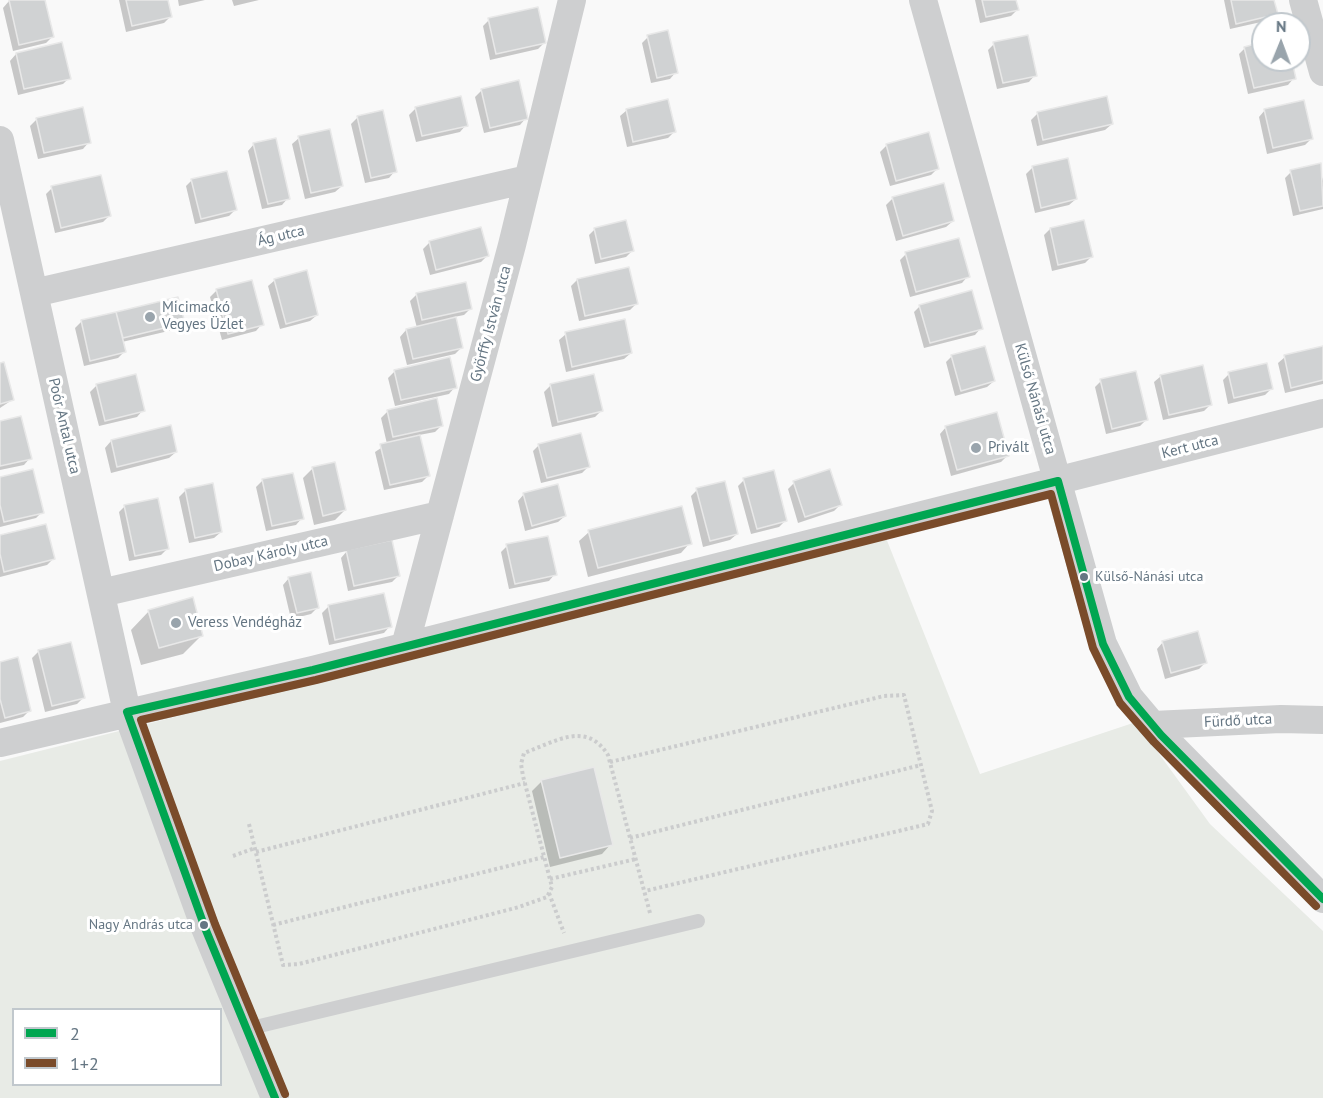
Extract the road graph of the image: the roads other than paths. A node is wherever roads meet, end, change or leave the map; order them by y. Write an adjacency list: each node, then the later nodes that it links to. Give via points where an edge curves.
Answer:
1 (572, 0): 6 (street, Györffy István utca)
2 (923, 0): 9 (street, Külső Nánási utca)
3 (1303, 0): 4 (street)
4 (1323, 72)
5 (0, 140): 7 (street, Poór Antal utca)
6 (528, 179): 7 (street, Ág utca); 10 (street, Györffy István utca)
7 (34, 293): 11 (street, Poór Antal utca)
8 (1323, 413): 9 (street, Kert utca)
9 (1058, 481): 12 (street); 15 (street, Külső Nánási utca, via 1103,644 1129,697)
10 (440, 515): 11 (street, Dobay Károly utca); 12 (street, Györffy István utca)
11 (101, 592): 13 (street, Poór Antal utca)
12 (405, 646): 13 (street)
13 (128, 712): 16 (street); 19 (street, Poór Antal utca, via 205,928)
14 (1323, 720): 15 (street, Fürdő utca)
15 (1153, 725): 17 (street, Külső Nánási utca)
16 (0, 743)
17 (1323, 899)
18 (698, 921): 19 (lane)
19 (247, 1029): 20 (street, Poór Antal utca)
20 (275, 1098)

